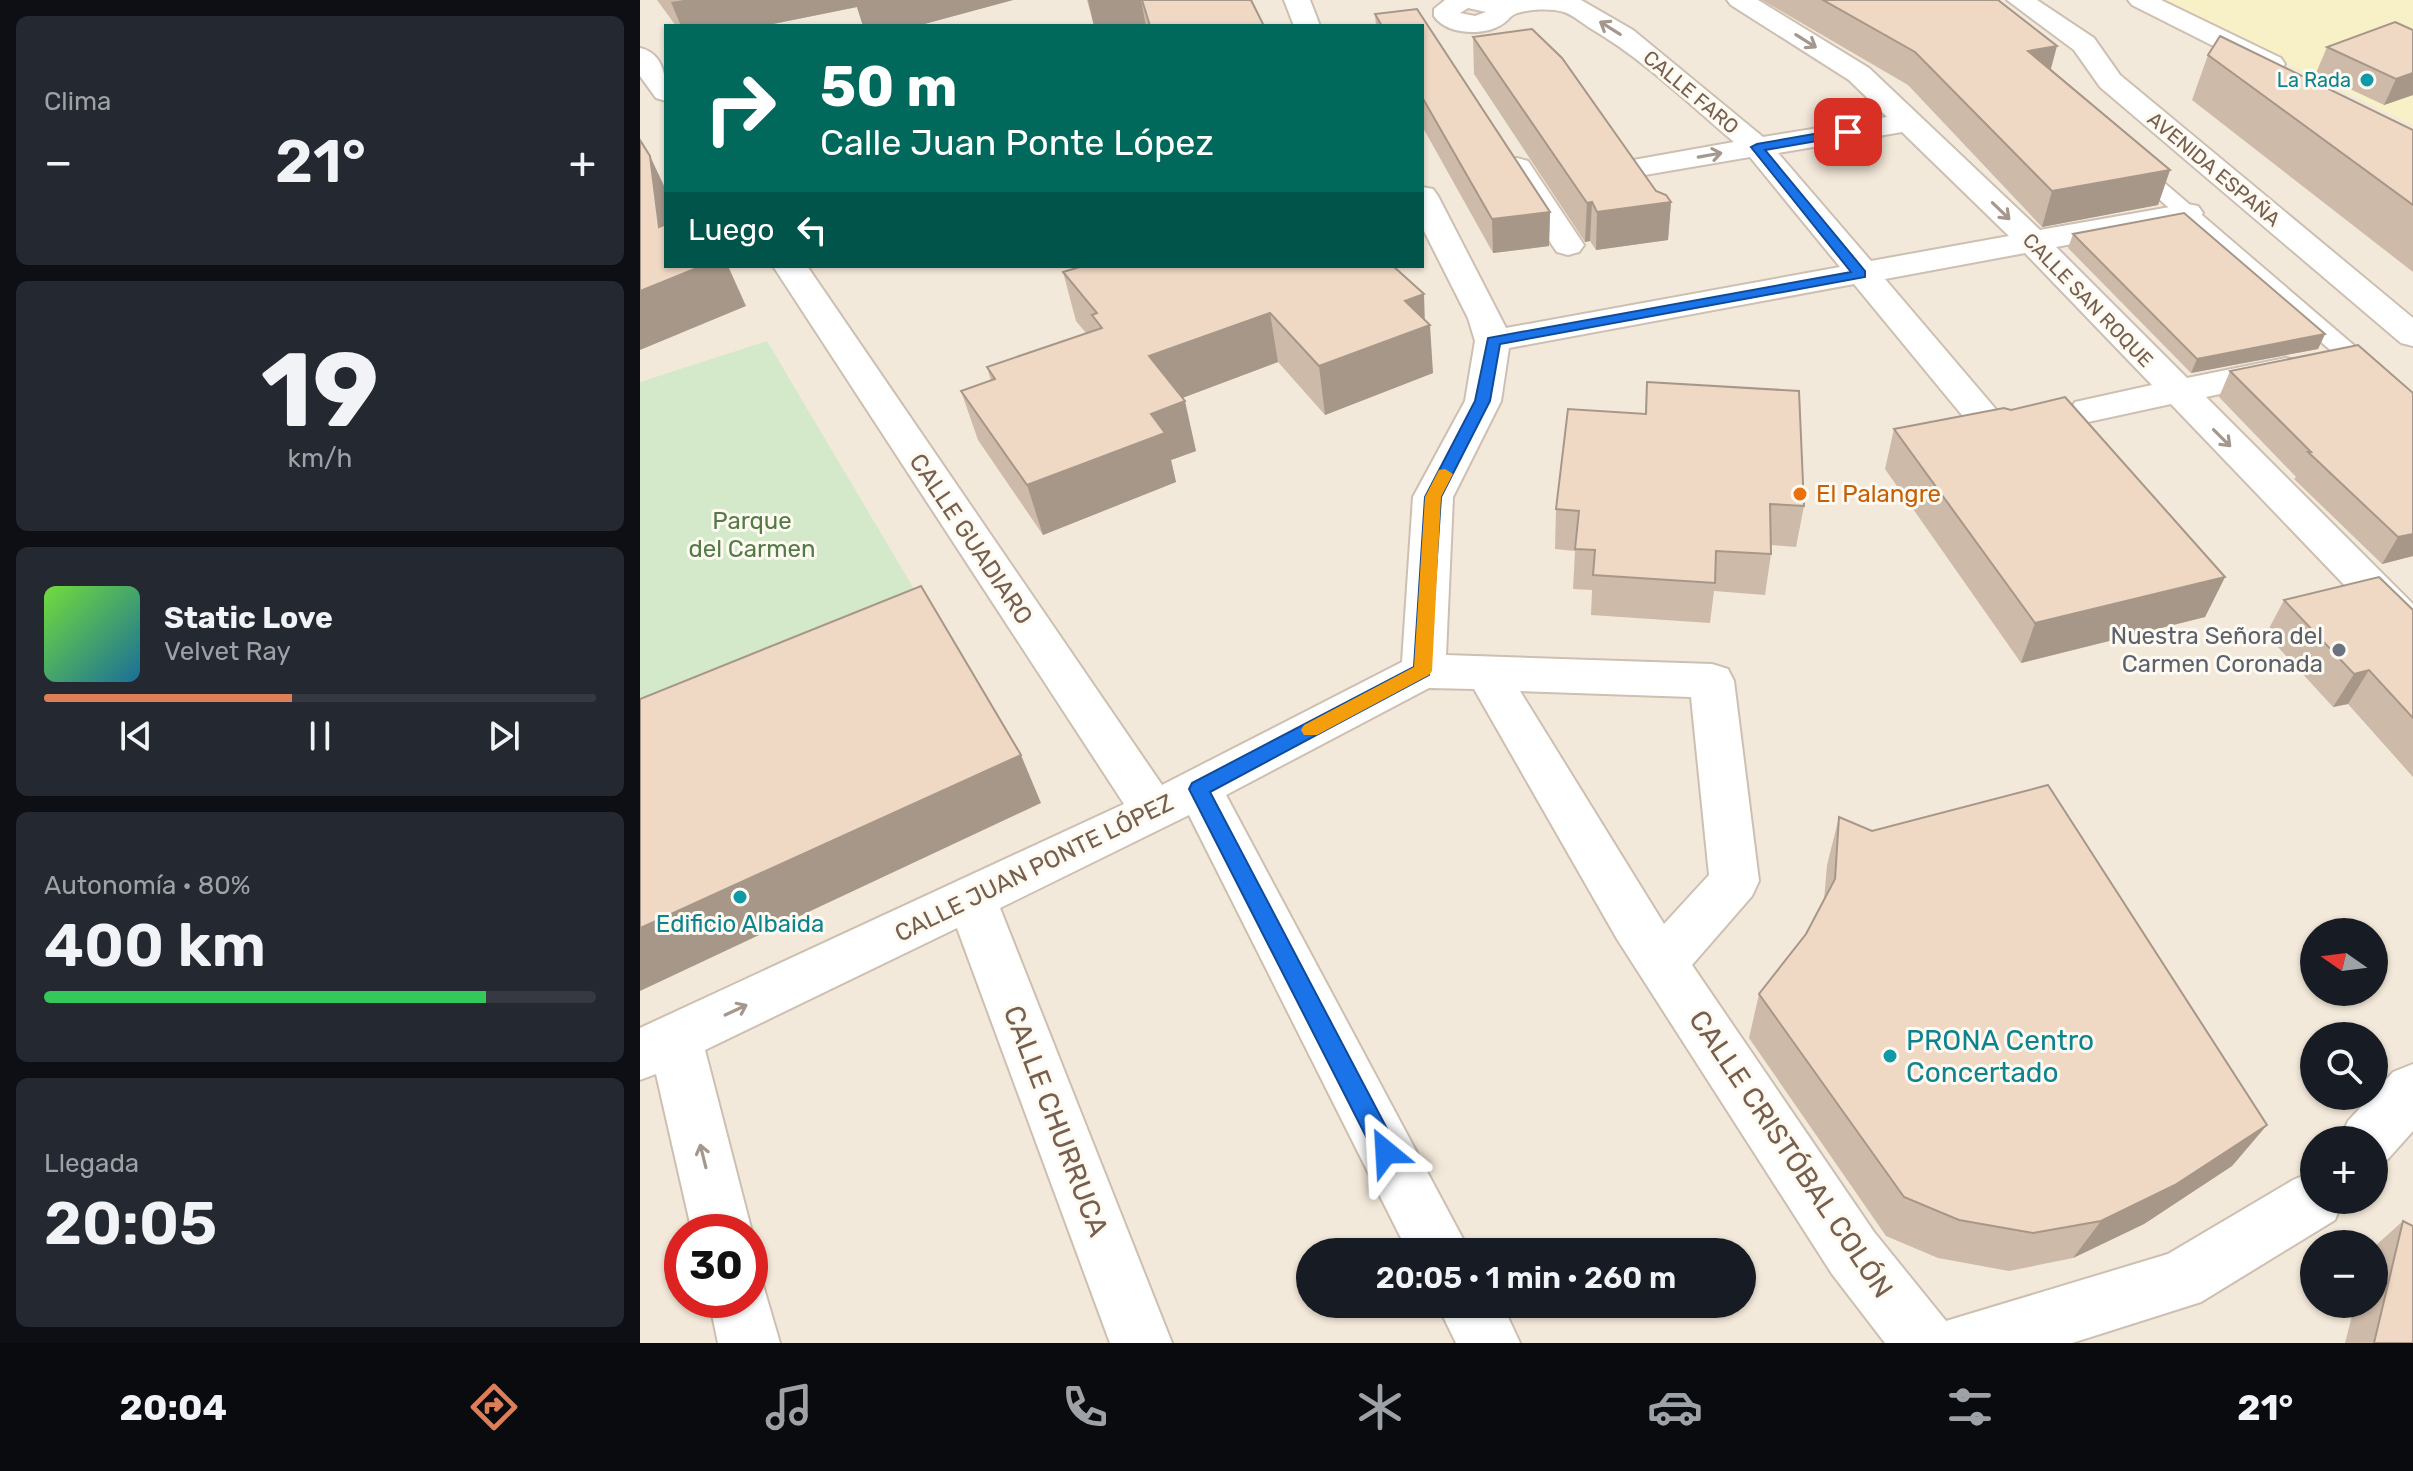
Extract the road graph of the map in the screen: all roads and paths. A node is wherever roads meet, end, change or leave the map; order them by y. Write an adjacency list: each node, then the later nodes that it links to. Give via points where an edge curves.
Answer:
1 (1297, 0): 6 (street)
2 (1740, 0): 11 (street, CALLE SAN ROQUE, one-way to 11, via 1859,74)
3 (2020, 0): 22 (street, AVENIDA ESPAÑA, via 2084,44 2110,81)
4 (2141, 0): 9 (street)
5 (1462, 13): 7 (street); 13 (street, CALLE FARO, one-way to 5, via 1667,70 1580,9 1546,2)
6 (1306, 24)
7 (1517, 38)
8 (640, 56): 10 (street)
9 (2297, 77)
10 (664, 89)
11 (1908, 122): 13 (street); 18 (street, CALLE SAN ROQUE, one-way to 18)
12 (1500, 141): 19 (street)
13 (1757, 147): 15 (street, one-way to 13, via 1625,157); 21 (street, CALLE FARO)
14 (2116, 151): 17 (lane)
15 (1650, 194)
16 (1424, 200): 23 (street)
17 (2187, 213): 18 (street); 24 (lane)
18 (2032, 241): 21 (street); 25 (street, CALLE SAN ROQUE)
19 (1568, 245)
20 (791, 268): 32 (street, CALLE GUADIARO)
21 (1860, 274): 23 (street); 28 (street, CALLE FARO)
22 (2413, 336)
23 (1493, 341): 30 (street, via 1483,401 1433,497)
24 (2352, 356): 25 (street); 26 (lane)
25 (2176, 391): 27 (street); 29 (street, CALLE SAN ROQUE, one-way to 29)
26 (2413, 409)
27 (2088, 410)
28 (1998, 435)
29 (2413, 630)
30 (1423, 671): 31 (street); 32 (street, CALLE JUAN PONTE LÓPEZ)
31 (1487, 673): 34 (street, CALLE CRISTÓBAL COLÓN); 34 (street, via 1712,681 1734,881)
32 (1176, 800): 33 (street, CALLE JUAN PONTE LÓPEZ); 40 (street, CALLE GUADIARO)
33 (971, 898): 35 (street, CALLE JUAN PONTE LÓPEZ, one-way to 33); 44 (street, CALLE CHURRUCA)
34 (1662, 962): 46 (street, CALLE CRISTÓBAL COLÓN, via 1853,1253)
35 (657, 1047): 39 (street, one-way to 35)
36 (2413, 1090): 37 (street)
37 (2381, 1126)
38 (2300, 1208): 47 (street, via 2180,1281)
39 (716, 1214)
40 (1432, 1238)
41 (743, 1318): 43 (street)
42 (1476, 1318): 45 (street)
43 (749, 1343)
44 (1141, 1343)
45 (1489, 1343)
46 (1924, 1343)
47 (1967, 1343)

